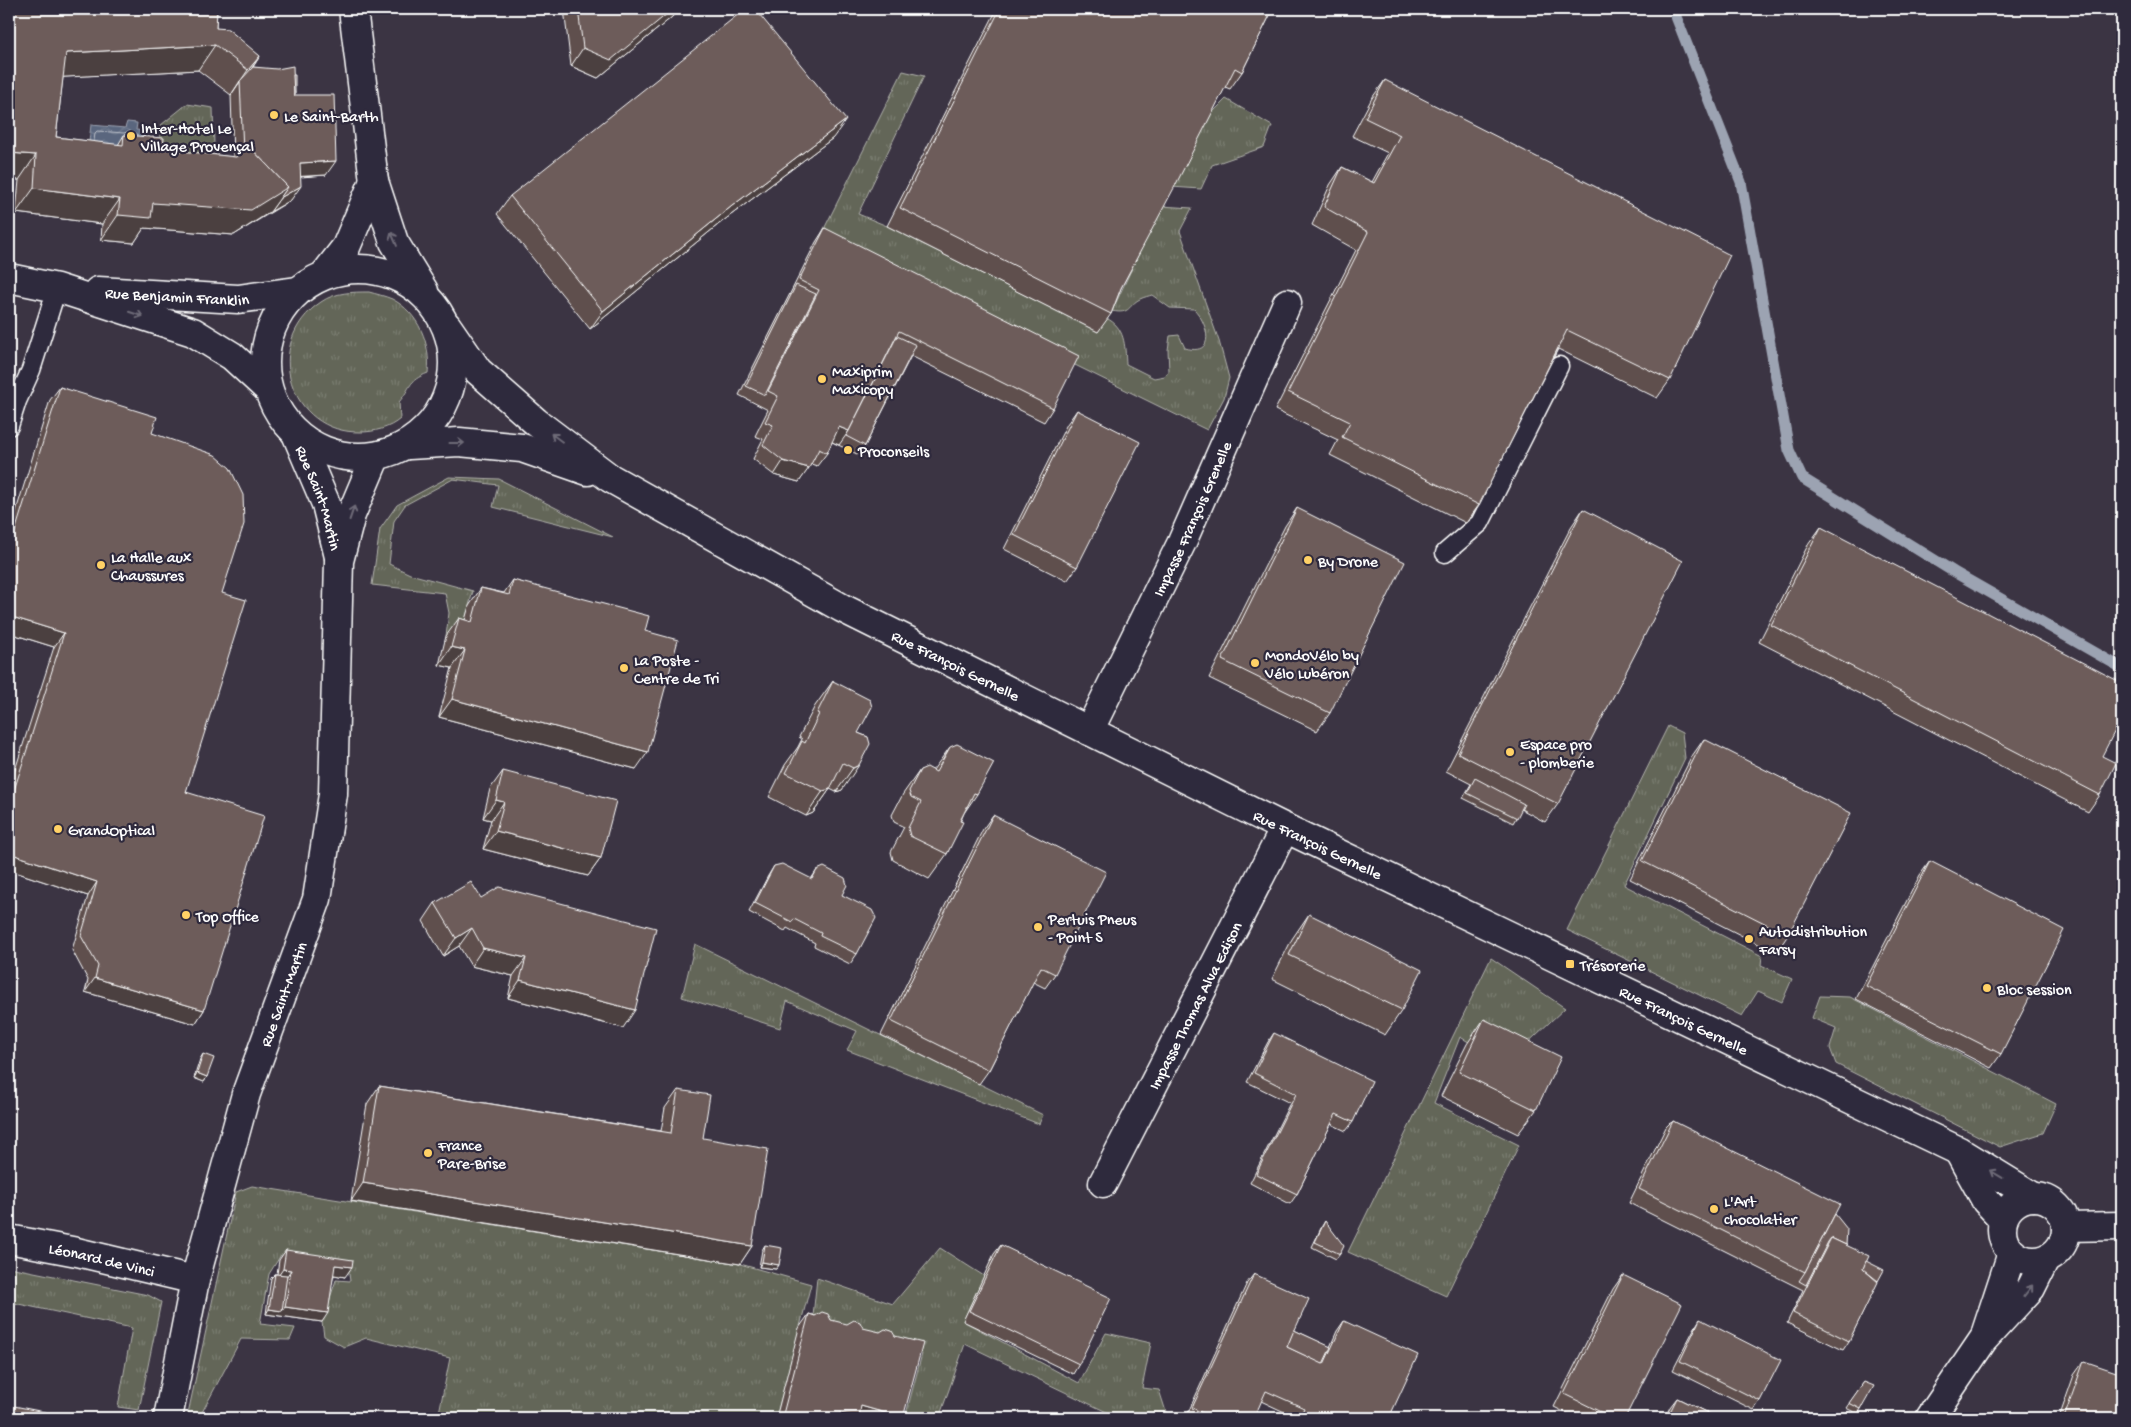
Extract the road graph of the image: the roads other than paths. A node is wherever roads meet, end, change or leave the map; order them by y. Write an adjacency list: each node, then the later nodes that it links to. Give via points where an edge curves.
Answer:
1 (353, 9): 2 (street)
2 (374, 181): 3 (street, via 346,247); 7 (street, one-way to 2, via 394,242)
3 (325, 274): 6 (street); 7 (street, via 361,268 397,276)
4 (9, 278): 5 (street, Rue Benjamin Franklin)
5 (56, 288): 6 (street, Rue Benjamin Franklin, via 238,299); 11 (street, Rue Benjamin Franklin, one-way to 11, via 193,332 232,356); 12 (lane, via 31,370 16,401)
6 (297, 291): 11 (street, via 275,320 265,354)
7 (427, 296): 9 (street)
8 (1287, 302): 19 (street, Impasse François Grenelle, via 1182,542)
9 (447, 326): 14 (street, via 454,359 450,393 434,422); 16 (street, one-way to 9, via 536,422 478,371)
10 (1559, 366): 17 (lane, via 1480,523)
11 (268, 389): 13 (street, via 279,415)
12 (9, 426)
13 (297, 436): 15 (street, via 333,456); 18 (street, Rue Saint-Martin, via 326,504)
14 (409, 445): 15 (street); 16 (street, one-way to 16, via 459,442 522,448)
15 (375, 458): 18 (street, Rue Saint-Martin, one-way to 15, via 351,515)
16 (610, 478): 19 (street, Rue François Gernelle, via 842,608)
17 (1445, 553)
18 (340, 560): 30 (street, Rue Saint-Martin, via 333,794 317,900 246,1094)
19 (1090, 731): 20 (street, Rue François Gernelle)
20 (1285, 828): 21 (street, Rue François Gernelle); 22 (street, Impasse Thomas Alva Edison)
21 (1959, 1151): 23 (street, Rue François Gernelle, one-way to 21); 24 (street, via 1986,1201)
22 (1103, 1183)
23 (2034, 1197): 24 (street, via 2017,1202); 26 (street, via 2043,1198 2058,1208)
24 (2003, 1219): 28 (street, via 2002,1235)
25 (2122, 1226): 26 (street)
26 (2066, 1227): 29 (street, via 2062,1245 2056,1254)
27 (9, 1239): 30 (street, Léonard de Vinci)
28 (2012, 1253): 29 (street, via 2027,1261); 31 (street)
29 (2045, 1260): 31 (street, one-way to 29, via 2031,1288)
30 (195, 1280): 32 (street, Rue Saint-Martin)
31 (1983, 1340): 33 (street)
32 (168, 1418)
33 (1930, 1418)

